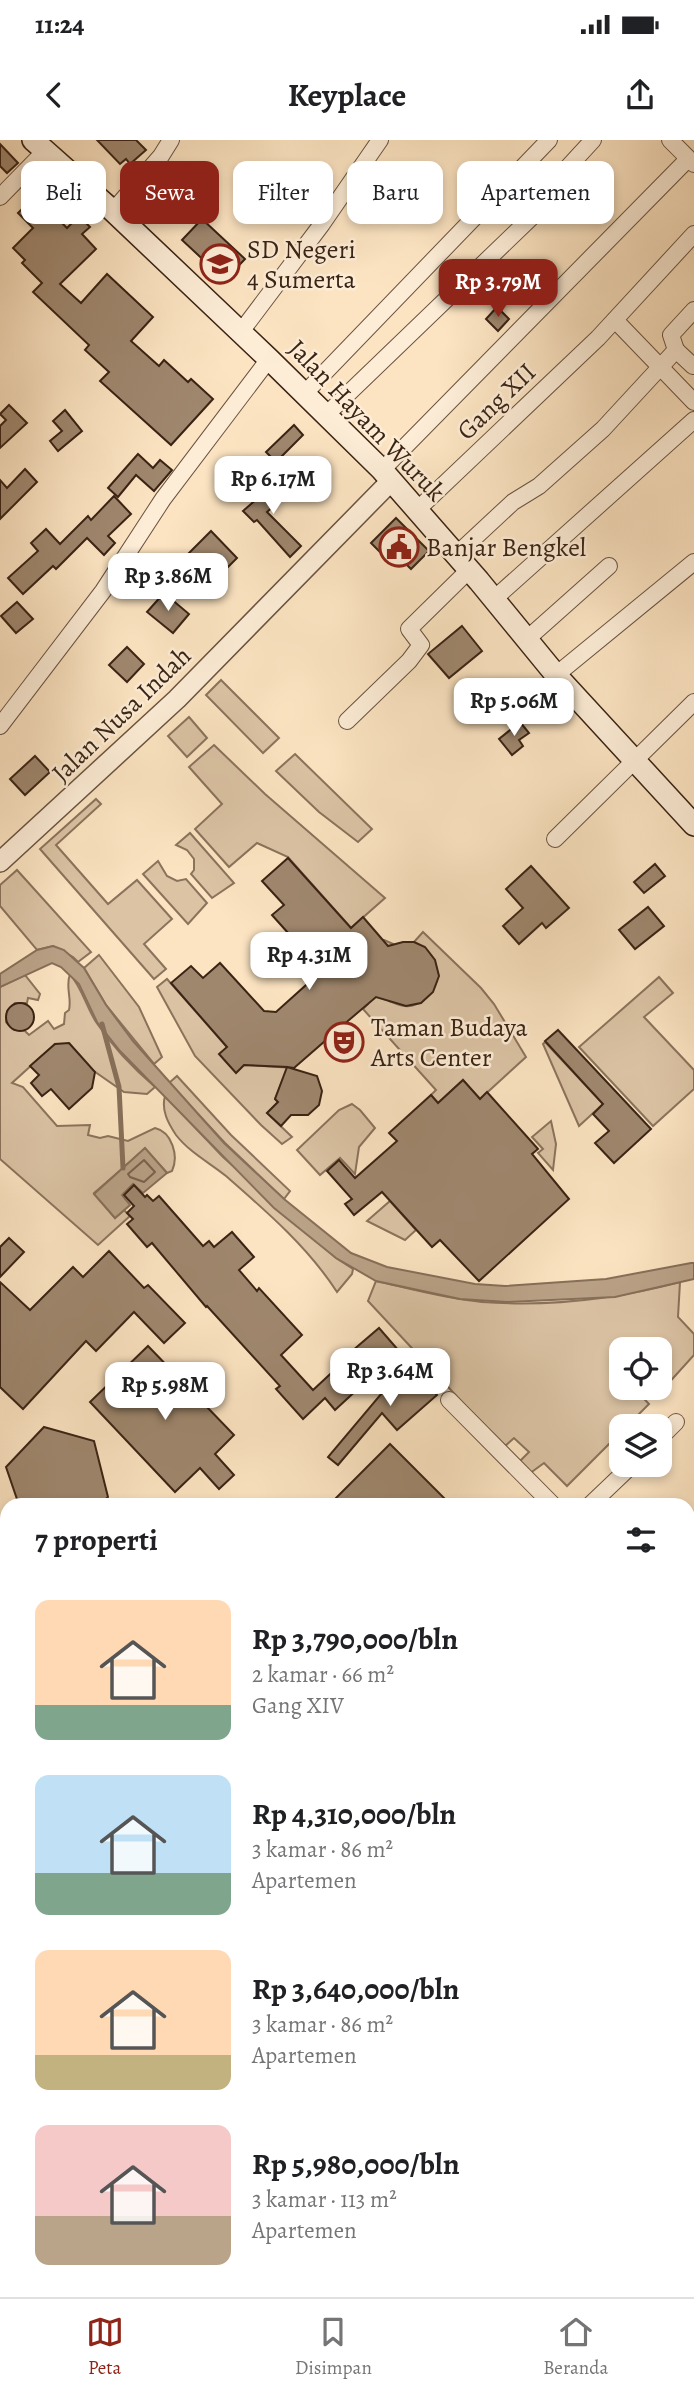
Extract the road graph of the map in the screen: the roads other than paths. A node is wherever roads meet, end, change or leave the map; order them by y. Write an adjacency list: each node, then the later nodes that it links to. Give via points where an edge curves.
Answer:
1 (171, 140): 9 (street)
2 (380, 140): 13 (street)
3 (549, 140): 18 (street)
4 (593, 140): 20 (street, via 535,203 538,211)
5 (670, 140): 7 (street)
6 (39, 146): 8 (street); 9 (main road, Jalan Hayam Wuruk)
7 (691, 161): 22 (street)
8 (0, 197)
9 (113, 211): 13 (main road, Jalan Hayam Wuruk)
10 (694, 234): 12 (street, Gang XII)
11 (694, 310): 14 (street, via 671,335)
12 (615, 320): 17 (street); 23 (street, Gang XII)
13 (240, 332): 15 (main road, Jalan Hayam Wuruk)
14 (676, 349): 16 (street); 17 (street)
15 (269, 359): 18 (main road, Jalan Hayam Wuruk); 32 (street, via 163,499 103,591)
16 (694, 364)
17 (660, 367): 19 (street); 24 (street, via 603,429 513,502)
18 (305, 393): 20 (main road, Jalan Hayam Wuruk)
19 (694, 402)
20 (326, 415): 22 (main road, Jalan Hayam Wuruk)
21 (694, 420): 27 (street)
22 (386, 476): 23 (main road, Jalan Hayam Wuruk); 36 (street, Jalan Nusa Indah, via 177,699)
23 (417, 510): 24 (main road, Jalan Hayam Wuruk)
24 (463, 562): 27 (main road, Jalan Hayam Wuruk); 31 (street, via 409,629 421,645 410,661)
25 (694, 562): 29 (street)
26 (609, 566): 28 (street)
27 (494, 599): 28 (main road, Jalan Hayam Wuruk)
28 (527, 639): 29 (main road, Jalan Hayam Wuruk)
29 (556, 675): 33 (main road, Jalan Hayam Wuruk)
30 (694, 702): 33 (street)
31 (347, 721)
32 (0, 725)
33 (634, 760): 34 (main road, Jalan Hayam Wuruk); 35 (street)
34 (694, 825)
35 (555, 839)
36 (0, 862)
37 (449, 1400): 41 (street)
38 (676, 1422): 39 (street)
39 (672, 1426)
40 (619, 1477): 42 (street)
41 (546, 1498)
42 (597, 1498)

